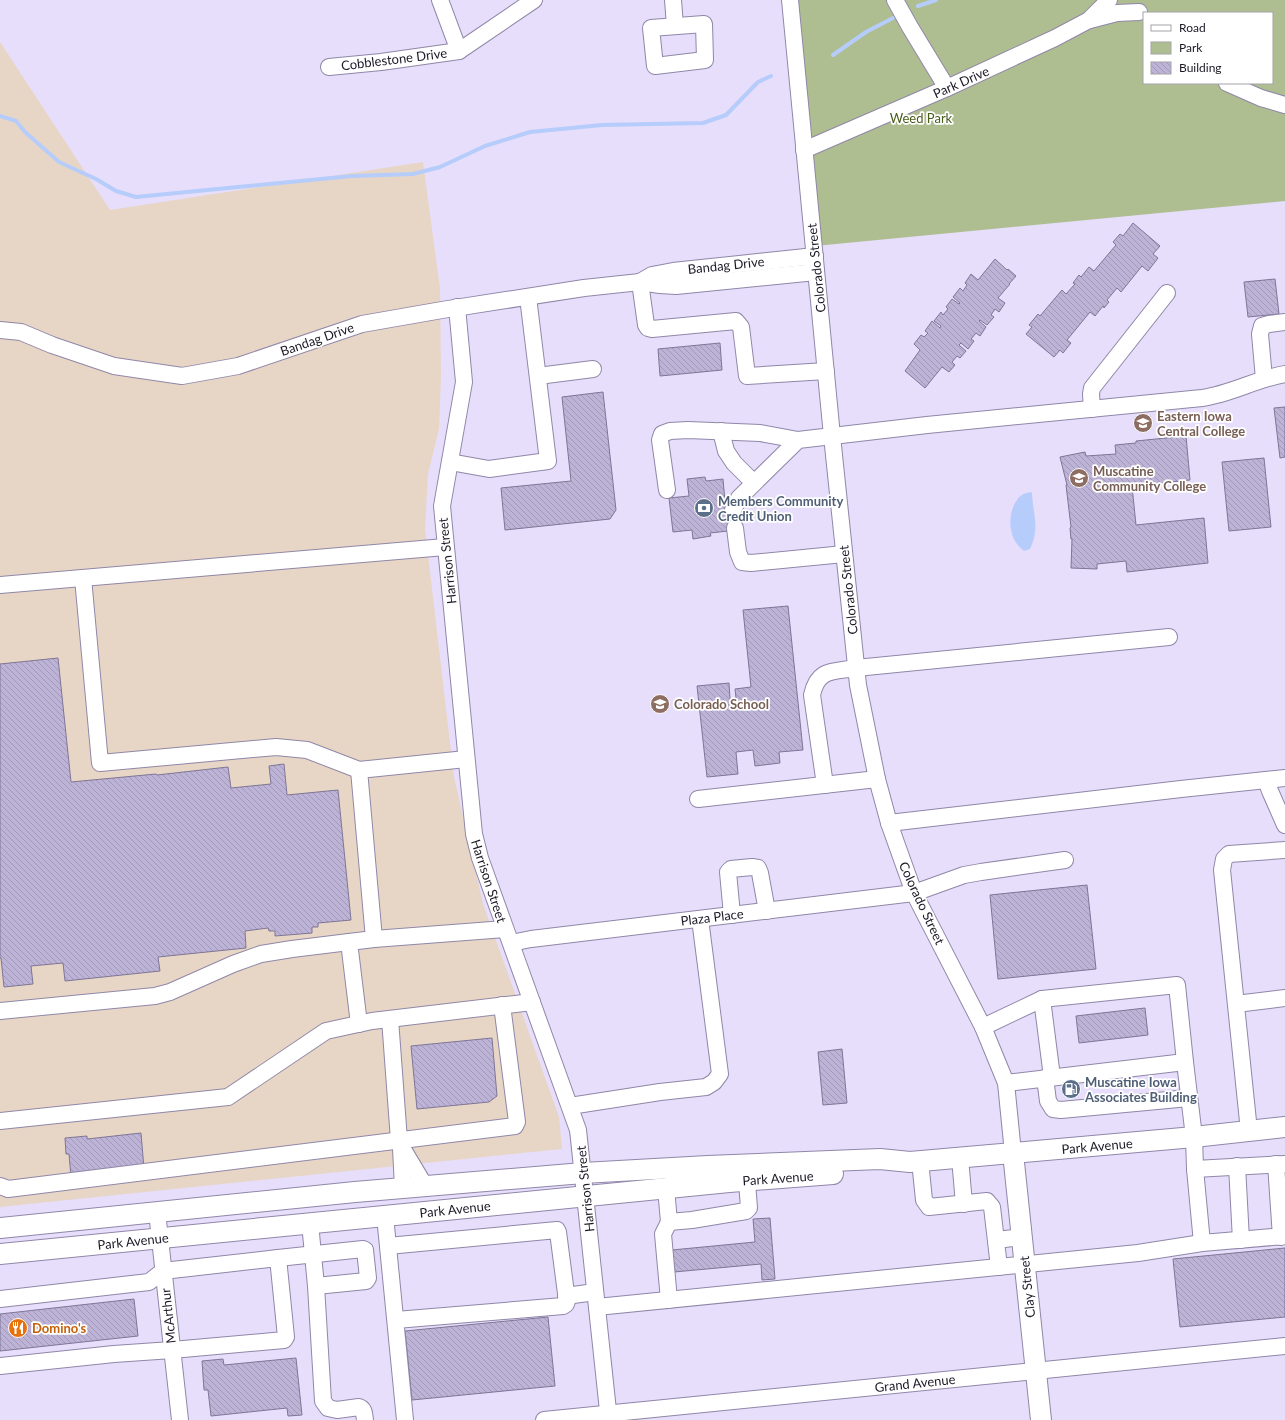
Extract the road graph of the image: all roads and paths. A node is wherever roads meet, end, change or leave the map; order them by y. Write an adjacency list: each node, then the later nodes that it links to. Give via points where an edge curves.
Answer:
1 (440, 0): 10 (street, Cobblestone Drive)
2 (534, 0): 10 (street, Cobblestone Drive)
3 (673, 0): 9 (street)
4 (790, 0): 15 (street, Colorado Street)
5 (895, 0): 13 (street)
6 (1109, 0): 8 (street, Park Drive)
7 (1139, 10): 8 (street)
8 (1089, 20): 13 (street, Park Drive, via 1048,42)
9 (675, 26)
10 (459, 51): 11 (street, Cobblestone Drive)
11 (329, 66)
12 (1229, 84): 14 (street)
13 (947, 88): 15 (street, Park Drive)
14 (1285, 105)
15 (804, 150): 16 (street, Colorado Street)
16 (814, 256): 17 (street, Colorado Street); 18 (street, Bandag Drive, via 674,271 652,275)
17 (816, 272): 18 (street, Bandag Drive, via 676,286); 25 (street, Colorado Street)
18 (640, 282): 20 (street, Bandag Drive); 25 (street, via 648,328 736,321 741,327 747,376)
19 (1167, 293): 29 (street, via 1092,388)
20 (528, 297): 21 (street, Bandag Drive); 27 (street)
21 (457, 308): 23 (street, Bandag Drive, via 362,324 238,366 182,376 114,366 21,332); 33 (street, Harrison Street, via 464,382)
22 (1285, 322): 28 (street, via 1262,326 1260,334)
23 (0, 330)
24 (593, 370): 27 (street)
25 (826, 371): 31 (street, Colorado Street)
26 (1285, 374): 28 (street)
27 (538, 376): 33 (street, via 548,461 489,469)
28 (1264, 379): 29 (street, via 1217,396)
29 (1092, 409): 31 (street)
30 (721, 431): 32 (street, via 760,433); 34 (street, via 726,451); 35 (street, via 688,430 662,434 660,440)
31 (832, 436): 32 (street); 39 (street, Colorado Street)
32 (798, 440): 34 (street)
33 (450, 462): 38 (street, Harrison Street, via 442,506)
34 (754, 483): 36 (street, via 739,498)
35 (667, 490)
36 (733, 510)
37 (735, 528): 39 (street, via 742,562)
38 (445, 547): 40 (street); 44 (street, Harrison Street)
39 (844, 554): 43 (street, Colorado Street)
40 (83, 578): 41 (street); 45 (street, via 100,763 276,747 307,750)
41 (0, 585)
42 (1169, 637): 43 (street)
43 (856, 668): 47 (street, Colorado Street); 49 (street, via 827,673 819,677 814,684 812,695)
44 (466, 759): 45 (street); 59 (street, Harrison Street, via 474,834)
45 (359, 770): 60 (street)
46 (1285, 778): 48 (street)
47 (877, 780): 49 (street); 51 (street, Colorado Street)
48 (1266, 780): 51 (street); 52 (street)
49 (825, 785): 50 (street)
50 (698, 799)
51 (888, 823): 55 (street, Colorado Street)
52 (1285, 825)
53 (1285, 850): 65 (street, via 1228,854 1224,860 1222,870)
54 (1065, 860): 55 (street, Plaza Place, via 970,874)
55 (914, 893): 56 (street, Plaza Place); 70 (street, Colorado Street)
56 (767, 911): 57 (street, Plaza Place); 57 (street, via 758,868 731,869 728,872)
57 (732, 915): 58 (street, Plaza Place)
58 (700, 919): 59 (street, Plaza Place, via 538,938); 75 (street, via 720,1074 706,1087)
59 (508, 936): 60 (street, Plaza Place); 64 (street, Harrison Street)
60 (374, 939): 61 (street, Plaza Place)
61 (349, 942): 67 (street, Plaza Place, via 261,954 155,996); 69 (street)
62 (1285, 998): 65 (street)
63 (1042, 999): 70 (street); 71 (street, via 1177,985); 72 (street)
64 (532, 1002): 66 (street); 75 (street, Harrison Street)
65 (1236, 1004): 78 (street)
66 (502, 1005): 68 (street); 80 (street, via 517,1122 515,1126)
67 (0, 1011)
68 (390, 1019): 69 (street); 80 (street)
69 (359, 1024): 76 (street, via 326,1031 228,1097)
70 (983, 1027): 73 (street, Colorado Street)
71 (1185, 1062): 72 (street); 74 (street)
72 (1048, 1077): 73 (street); 74 (street, via 1048,1101 1053,1109)
73 (1006, 1083): 81 (street, Colorado Street)
74 (1189, 1098): 79 (street)
75 (570, 1106): 88 (street, Harrison Street, via 578,1130)
76 (0, 1121)
77 (1285, 1127): 78 (main road, Park Avenue)
78 (1249, 1131): 79 (main road, Park Avenue)
79 (1194, 1137): 81 (main road, Park Avenue); 86 (street)
80 (400, 1143): 89 (street, via 8,1189); 90 (street); 91 (street)
81 (1013, 1153): 82 (main road, Park Avenue); 101 (main road, Clay Street)
82 (960, 1158): 83 (main road, Park Avenue); 94 (street)
83 (915, 1162): 87 (main road, Park Avenue, via 880,1159); 94 (street, via 924,1200 929,1207)
84 (1280, 1164): 85 (street); 100 (street)
85 (1237, 1166): 86 (street); 104 (street)
86 (1195, 1169): 105 (street)
87 (746, 1172): 88 (main road, Park Avenue); 92 (main road, Park Avenue); 97 (street, via 749,1208 746,1211)
88 (583, 1173): 90 (main road, Park Avenue); 93 (street, Harrison Street)
89 (0, 1186)
90 (425, 1186): 91 (main road, Park Avenue)
91 (403, 1188): 95 (main road, Park Avenue)
92 (666, 1188): 93 (main road, Park Avenue); 97 (street)
93 (585, 1196): 96 (main road, Park Avenue); 116 (street, Harrison Street)
94 (964, 1204): 103 (street, via 987,1200 992,1207)
95 (156, 1212): 99 (main road, Park Avenue); 102 (street, McArthur)
96 (385, 1216): 98 (main road, Park Avenue); 106 (street)
97 (669, 1222): 117 (street, via 662,1234)
98 (310, 1223): 102 (main road, Park Avenue); 108 (street)
99 (0, 1228)
100 (1283, 1236): 104 (street)
101 (1022, 1237): 103 (street); 110 (main road, Clay Street)
102 (159, 1238): 107 (main road, Park Avenue); 112 (street, McArthur)
103 (996, 1240): 111 (street)
104 (1241, 1240): 105 (street)
105 (1202, 1243): 110 (street, via 1138,1253)
106 (388, 1246): 114 (street, via 557,1230); 118 (street)
107 (0, 1254)
108 (313, 1254): 109 (street); 113 (street); 113 (street, via 362,1248 365,1250 368,1278 366,1281)
109 (278, 1258): 112 (street); 120 (street, via 285,1339)
110 (1025, 1264): 111 (street); 122 (main road, Clay Street)
111 (999, 1267): 117 (street)
112 (163, 1271): 115 (street, via 149,1282); 120 (street, McArthur)
113 (316, 1286): 125 (street, via 323,1401 328,1408 337,1410 362,1408)
114 (566, 1296): 116 (street); 118 (street, via 566,1304 562,1306)
115 (0, 1299)
116 (596, 1300): 117 (street); 123 (street, Harrison Street)
117 (669, 1300)
118 (396, 1320): 126 (street)
119 (1285, 1346): 122 (street, Grand Avenue)
120 (172, 1350): 121 (street); 124 (street, McArthur)
121 (0, 1366)
122 (1036, 1371): 123 (street, Grand Avenue); 128 (main road, Clay Street)
123 (609, 1417): 127 (street, Grand Avenue)
124 (180, 1420)
125 (364, 1420)
126 (405, 1420)
127 (544, 1420)
128 (1041, 1420)

